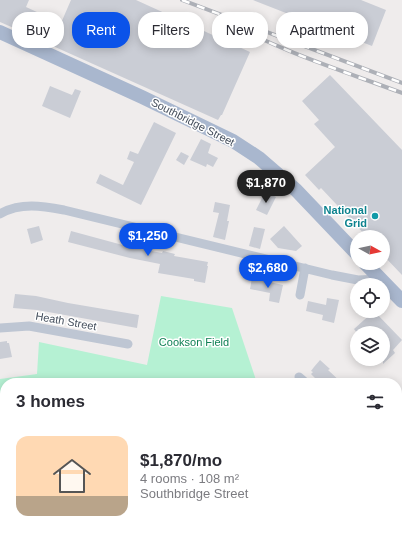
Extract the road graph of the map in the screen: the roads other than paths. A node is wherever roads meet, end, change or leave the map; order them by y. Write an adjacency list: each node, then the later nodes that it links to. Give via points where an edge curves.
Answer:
1 (0, 32): 3 (main road, Southbridge Street, via 233,141 259,158 296,190)
2 (0, 214): 4 (street, via 31,205 64,210)
3 (350, 247)
4 (305, 268): 6 (street); 9 (street)
5 (373, 270): 7 (main road)
6 (350, 278)
7 (380, 278)
8 (390, 288): 10 (main road)
9 (300, 294)
10 (402, 301)
11 (0, 328): 12 (street, Heath Street, via 29,326)
12 (128, 344)

